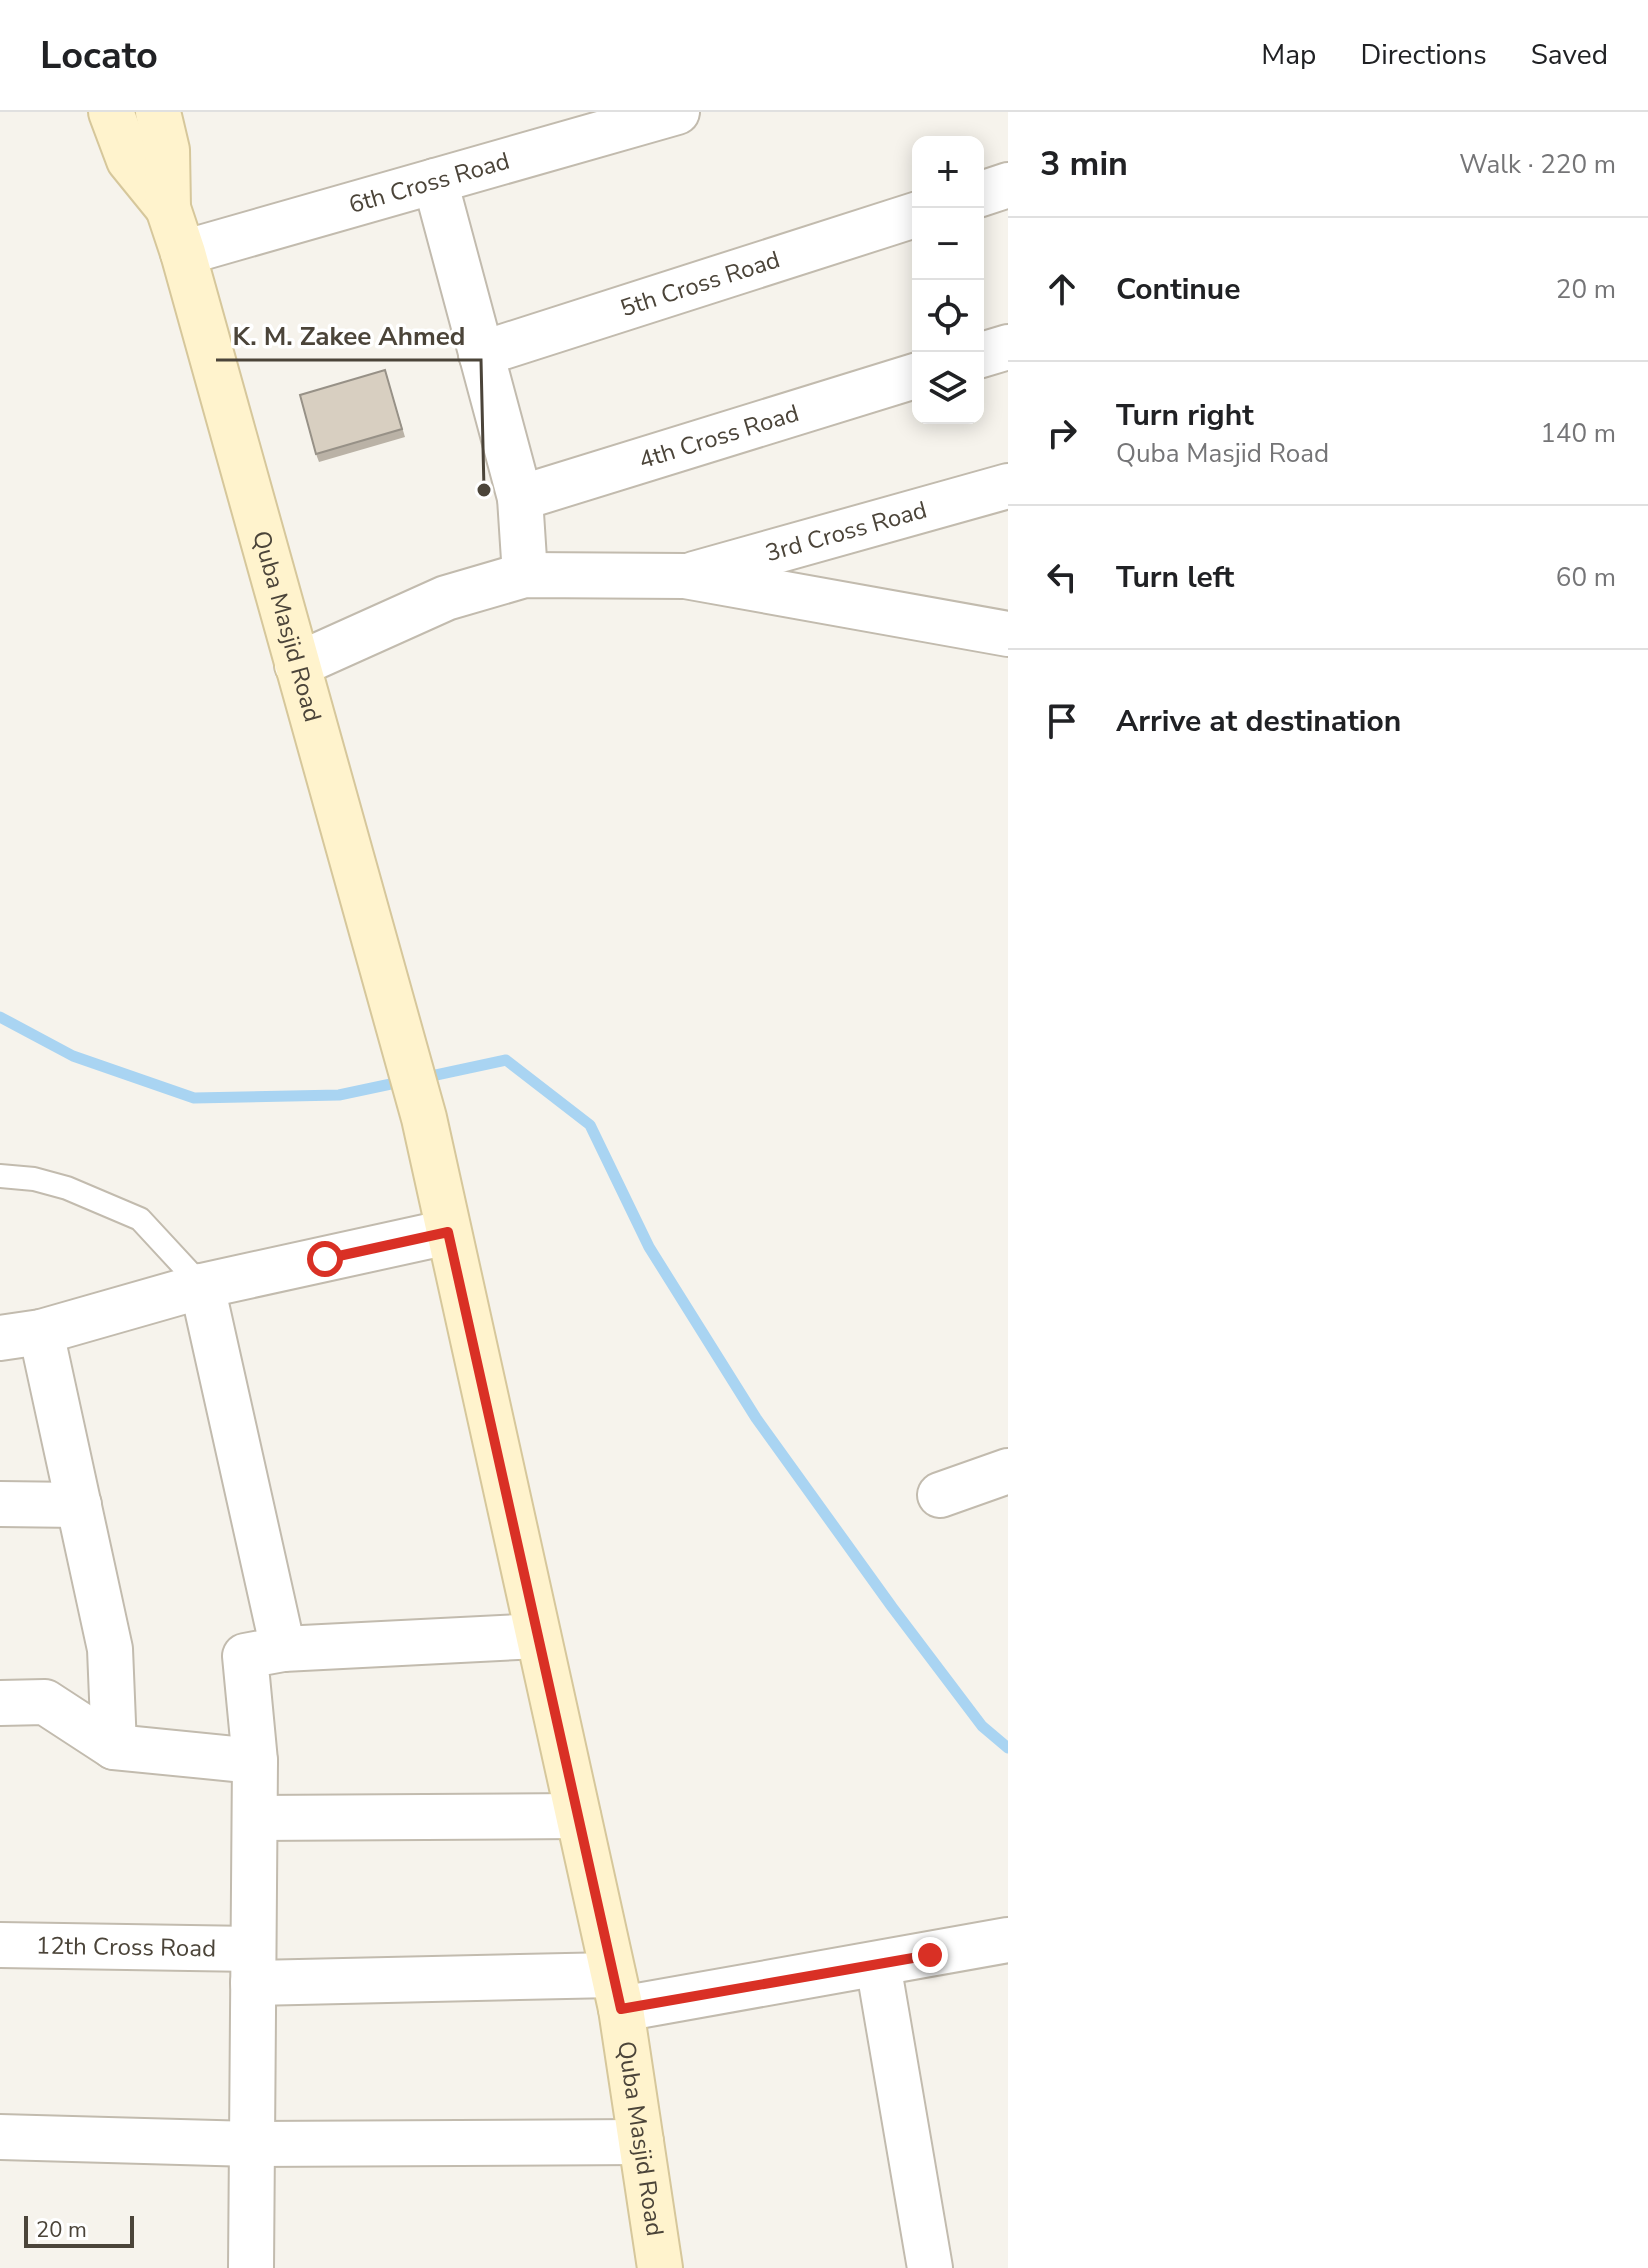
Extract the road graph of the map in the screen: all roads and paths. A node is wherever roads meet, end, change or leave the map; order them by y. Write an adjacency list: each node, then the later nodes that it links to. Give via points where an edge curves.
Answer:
1 (111, 112): 7 (street, Quba Masjid Road, via 129,160)
2 (158, 112): 7 (street, Quba Masjid Road, via 167,150)
3 (677, 112): 4 (street, 6th Cross Road)
4 (435, 181): 9 (street, 6th Cross Road); 11 (street)
5 (1008, 185): 6 (street)
6 (984, 193)
7 (168, 208): 9 (street, Quba Masjid Road)
8 (912, 216): 11 (street, 5th Cross Road)
9 (183, 253): 19 (street, Quba Masjid Road)
10 (1008, 347): 12 (street)
11 (481, 354): 15 (street)
12 (984, 354)
13 (912, 377): 15 (street, 4th Cross Road)
14 (1008, 486): 17 (street, 3rd Cross Road)
15 (520, 498): 16 (street)
16 (525, 575): 17 (street); 19 (street, via 446,598)
17 (685, 576): 18 (street)
18 (1008, 634)
19 (297, 665): 21 (street, Quba Masjid Road, via 405,1043)
20 (0, 1176): 22 (lane, via 67,1188 140,1219)
21 (448, 1232): 22 (street); 28 (street, Quba Masjid Road)
22 (202, 1286): 23 (street); 29 (street)
23 (20, 1335): 27 (street)
24 (1008, 1471): 25 (street)
25 (940, 1495)
26 (0, 1504): 27 (street)
27 (79, 1505): 31 (street, via 110,1649)
28 (538, 1636): 29 (street); 33 (street, Quba Masjid Road)
29 (283, 1649): 32 (street, via 245,1656)
30 (0, 1703): 31 (street, via 45,1702)
31 (114, 1747): 32 (street)
32 (255, 1761): 34 (street)
33 (578, 1816): 34 (street); 39 (street, Quba Masjid Road)
34 (255, 1818): 38 (street)
35 (1008, 1940): 37 (street, 12th Cross Road)
36 (0, 1945): 38 (street, 12th Cross Road)
37 (878, 1964): 39 (street, 12th Cross Road); 45 (street)
38 (253, 1966): 39 (street, 12th Cross Road); 42 (street)
39 (617, 1992): 41 (street, Quba Masjid Road)
40 (0, 2137): 42 (street)
41 (641, 2142): 42 (street); 44 (street, Quba Masjid Road)
42 (252, 2144): 43 (street)
43 (251, 2268)
44 (660, 2268)
45 (930, 2268)

